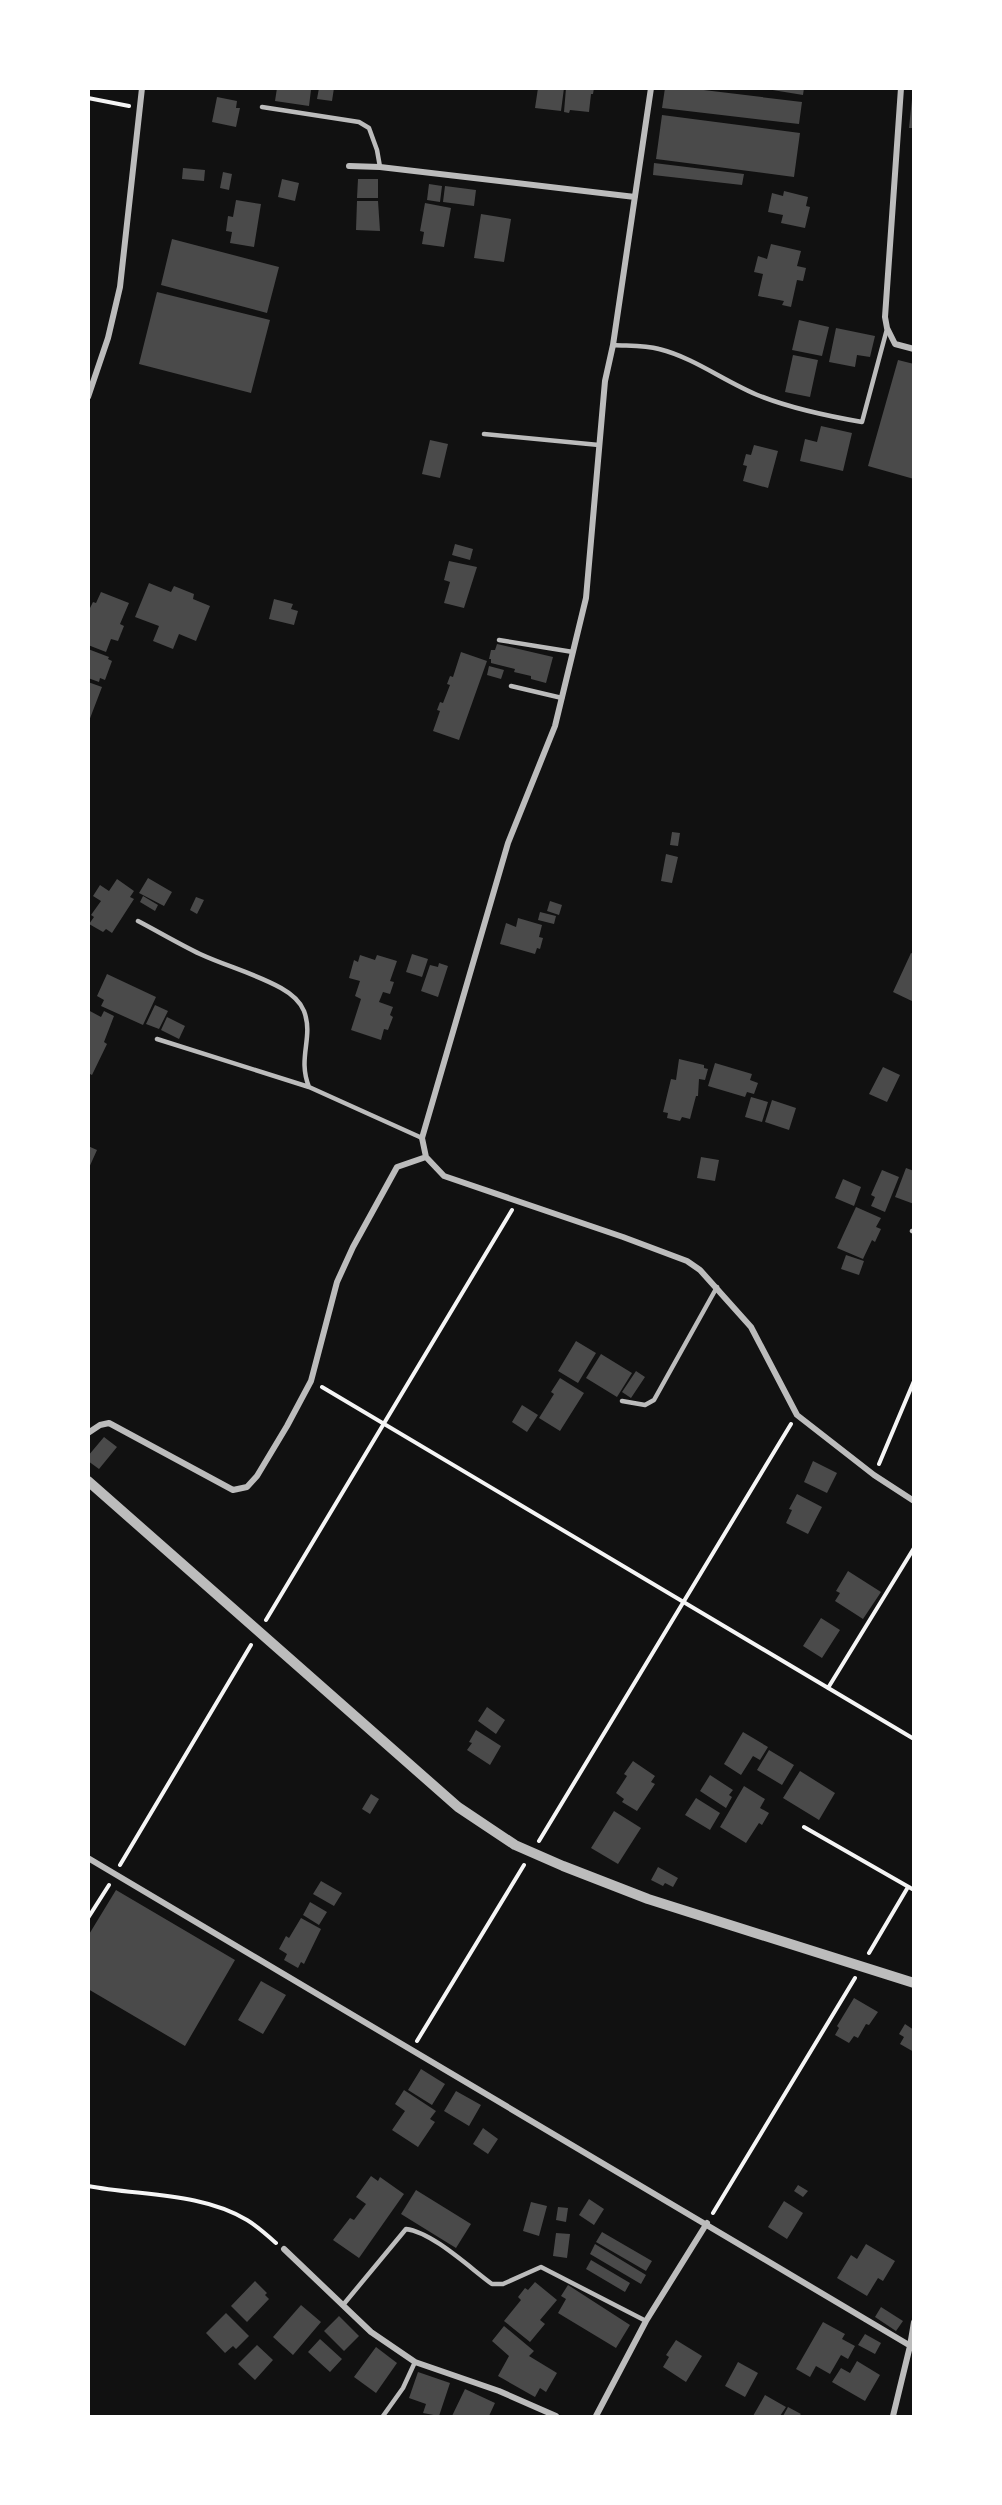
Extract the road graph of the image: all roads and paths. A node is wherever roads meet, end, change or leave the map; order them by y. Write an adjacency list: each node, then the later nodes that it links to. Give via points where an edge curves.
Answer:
1 (142, 88): 6 (street)
2 (651, 88): 9 (street)
3 (901, 88): 10 (street)
4 (88, 98): 6 (path)
5 (262, 107): 8 (lane, via 359,122 369,128)
6 (140, 109): 13 (street, via 120,287)
7 (349, 166): 8 (street)
8 (380, 167): 9 (street)
9 (635, 197): 11 (street)
10 (887, 328): 11 (lane, via 862,422 817,415 776,402 658,348); 12 (street, via 895,344)
11 (613, 345): 15 (street)
12 (914, 349)
13 (88, 397)
14 (484, 434): 15 (lane)
15 (599, 445): 17 (street, via 586,598)
16 (499, 640): 17 (lane)
17 (573, 652): 19 (street)
18 (511, 686): 19 (lane)
19 (562, 698): 23 (street, via 555,726 508,843)
20 (138, 921): 22 (lane, via 294,998 303,1007 306,1020 303,1059)
21 (157, 1039): 22 (lane)
22 (309, 1087): 23 (lane)
23 (422, 1138): 24 (street)
24 (426, 1157): 25 (street, via 444,1176); 27 (street, via 397,1167 352,1247 337,1282)
25 (517, 1202): 26 (street, via 687,1261); 31 (path)
26 (717, 1287): 29 (lane, via 654,1400 645,1405); 30 (street, via 751,1327)
27 (311, 1381): 31 (path); 32 (street, via 247,1487 233,1490 109,1423)
28 (914, 1382): 33 (path)
29 (622, 1401)
30 (797, 1415): 33 (street); 37 (path)
31 (385, 1424): 37 (path); 38 (path)
32 (88, 1433)
33 (874, 1475): 35 (street)
34 (88, 1481): 38 (street)
35 (914, 1502)
36 (914, 1548): 39 (path)
37 (684, 1600): 39 (path); 42 (path)
38 (258, 1632): 42 (street, via 458,1807); 44 (path)
39 (828, 1688): 40 (path)
40 (914, 1739)
41 (804, 1827): 45 (path)
42 (532, 1852): 48 (street, via 648,1899); 50 (path)
43 (88, 1858): 44 (street)
44 (115, 1874): 47 (path); 50 (street)
45 (908, 1887): 46 (path); 48 (path)
46 (914, 1890)
47 (88, 1918)
48 (862, 1966): 49 (street); 52 (path)
49 (914, 1983)
50 (412, 2049): 52 (street)
51 (88, 2186): 53 (path, via 211,2205 247,2220)
52 (706, 2223): 55 (street); 57 (street)
53 (284, 2249): 54 (street)
54 (343, 2305): 55 (lane, via 406,2229 438,2244 492,2284 503,2284 541,2267); 58 (street, via 371,2332)
55 (646, 2321): 61 (street)
56 (914, 2322): 57 (street)
57 (912, 2347): 62 (street)
58 (415, 2362): 59 (lane); 60 (street)
59 (383, 2416)
60 (556, 2416)
61 (596, 2416)
62 (893, 2416)

